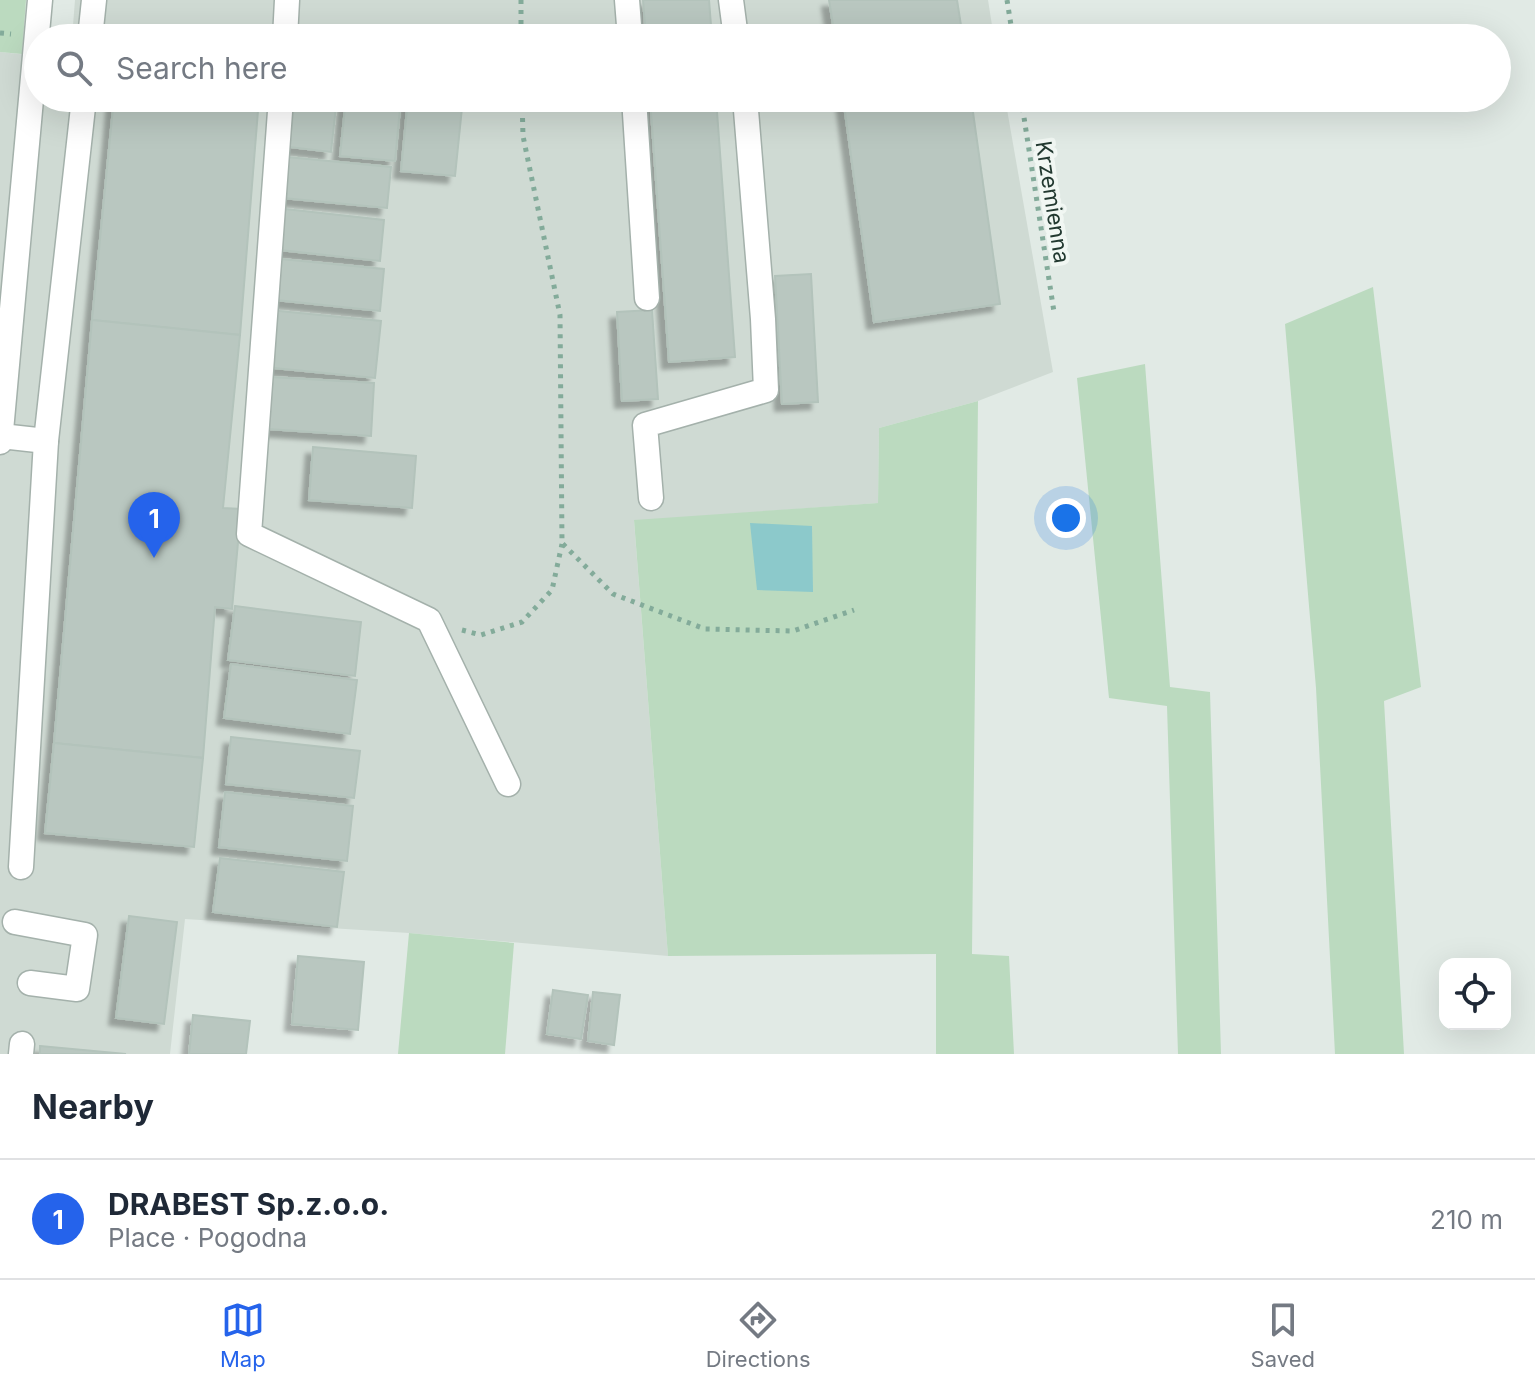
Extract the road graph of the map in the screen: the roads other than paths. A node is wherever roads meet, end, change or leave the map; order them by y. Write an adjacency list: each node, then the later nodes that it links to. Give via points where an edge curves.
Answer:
1 (40, 0): 6 (street)
2 (94, 0): 7 (street)
3 (287, 0): 8 (street)
4 (627, 0): 9 (street)
5 (731, 0): 10 (street)
6 (38, 24)
7 (91, 24)
8 (286, 24)
9 (629, 24)
10 (734, 24)
11 (30, 112): 17 (street)
12 (82, 112): 18 (street)
13 (280, 112): 20 (street, via 249,534 429,620)
14 (635, 112): 16 (street)
15 (746, 112): 19 (street, via 766,390 645,425)
16 (647, 298)
17 (0, 439): 18 (street)
18 (46, 441): 21 (street)
19 (651, 498)
20 (508, 784)
21 (21, 867)
22 (15, 922): 23 (street, via 85,935 77,989)
23 (30, 983)

